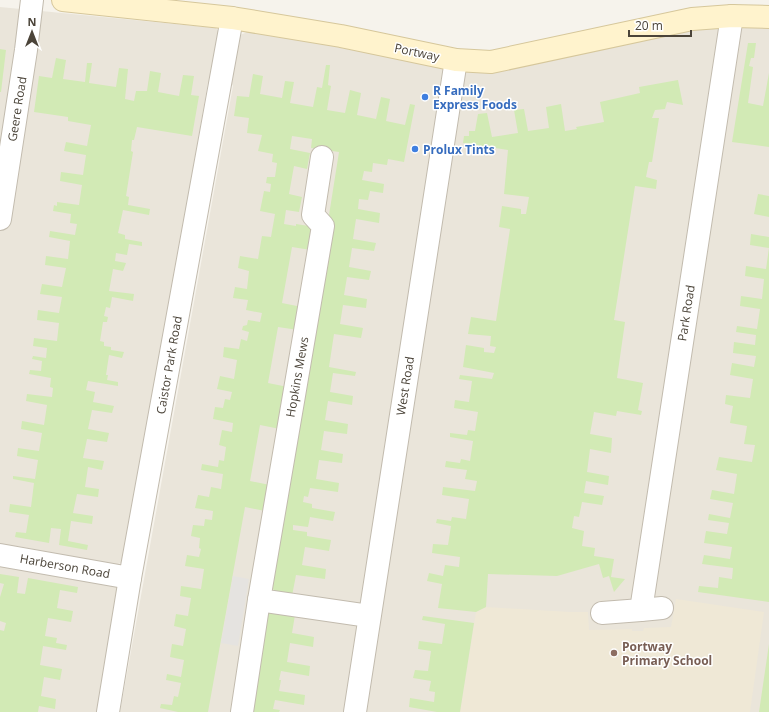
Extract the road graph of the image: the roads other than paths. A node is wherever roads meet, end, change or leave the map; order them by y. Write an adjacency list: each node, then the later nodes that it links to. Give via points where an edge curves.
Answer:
1 (32, 0): 8 (street, Geere Road)
2 (63, 0): 5 (main road, Portway)
3 (732, 16): 4 (main road, Portway); 6 (main road, Portway, via 692,19 491,62); 13 (street, Park Road)
4 (769, 16)
5 (232, 18): 6 (main road, Portway, via 341,36); 10 (street, Caistor Park Road)
6 (456, 60): 15 (street, West Road)
7 (322, 157): 11 (street, Hopkins Mews, via 313,215 323,226)
8 (0, 218)
9 (0, 555): 10 (street, Harberson Road)
10 (130, 578): 16 (street, Caistor Park Road)
11 (259, 600): 15 (street); 17 (street, Hopkins Mews)
12 (662, 608): 13 (street)
13 (640, 610): 14 (street)
14 (602, 613)
15 (369, 616): 18 (street, West Road)
16 (108, 712)
17 (242, 712)
18 (355, 712)

